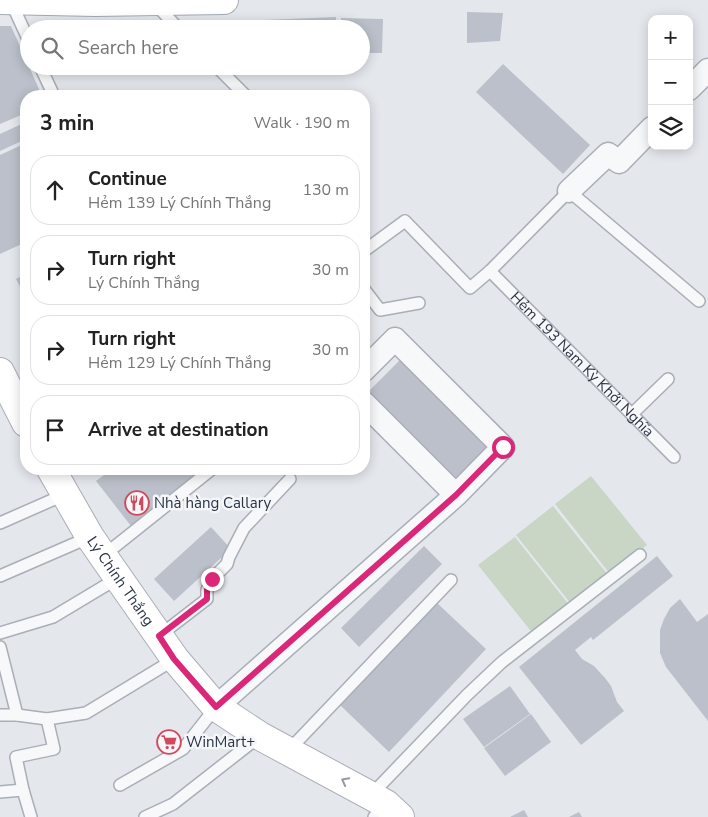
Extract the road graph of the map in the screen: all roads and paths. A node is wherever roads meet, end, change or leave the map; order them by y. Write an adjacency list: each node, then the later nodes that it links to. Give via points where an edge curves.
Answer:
1 (0, 0): 2 (main road)
2 (10, 0): 4 (main road); 6 (lane)
3 (224, 0): 4 (main road)
4 (152, 1): 5 (lane)
5 (170, 20)
6 (20, 22)
7 (708, 70): 10 (street)
8 (44, 75): 11 (lane)
9 (225, 75): 12 (lane)
10 (693, 85)
11 (51, 90)
12 (240, 90)
13 (648, 132): 14 (street, via 619,162 608,154)
14 (569, 190): 16 (lane); 18 (lane)
15 (370, 247): 16 (lane, via 406,221 470,288)
16 (490, 271): 25 (lane, Hẻm 193 Nam Kỳ Khởi Nghĩa)
17 (370, 297): 19 (lane, via 380,310)
18 (699, 301)
19 (419, 303)
20 (370, 364): 31 (street, via 395,339 503,447)
21 (0, 372): 24 (main road)
22 (668, 378): 25 (lane)
23 (370, 409): 31 (street)
24 (20, 412)
25 (632, 414): 26 (lane, Hẻm 193 Nam Kỳ Khởi Nghĩa)
26 (674, 457)
27 (55, 475): 30 (main road, Lý Chính Thắng)
28 (203, 475): 33 (lane)
29 (290, 479): 39 (lane, via 244,528 227,564 212,579 207,599)
30 (66, 494): 32 (lane); 33 (main road, Lý Chính Thắng)
31 (456, 495): 42 (street)
32 (0, 523)
33 (96, 546): 35 (lane); 36 (main road, Lý Chính Thắng)
34 (640, 555): 51 (lane, via 502,662 467,695)
35 (0, 576)
36 (118, 578): 38 (lane, via 53,617); 39 (main road, Lý Chính Thắng)
37 (451, 580): 47 (lane)
38 (0, 633)
39 (159, 636): 41 (main road, Lý Chính Thắng)
40 (0, 647): 44 (lane)
41 (174, 659): 42 (main road, Lý Chính Thắng); 45 (lane, via 86,713)
42 (216, 707): 46 (main road, Lý Chính Thắng); 48 (lane, via 183,750)
43 (0, 715): 44 (lane)
44 (17, 715): 45 (lane)
45 (47, 718): 49 (lane, via 54,749 16,757)
46 (260, 736): 47 (main road, Lý Chính Thắng); 52 (lane, via 173,804)
47 (288, 751): 51 (main road, Lý Chính Thắng, one-way to 47)
48 (120, 784)
49 (23, 790): 50 (lane); 53 (lane)
50 (0, 792)
51 (382, 808)
52 (151, 816)
53 (31, 817)

